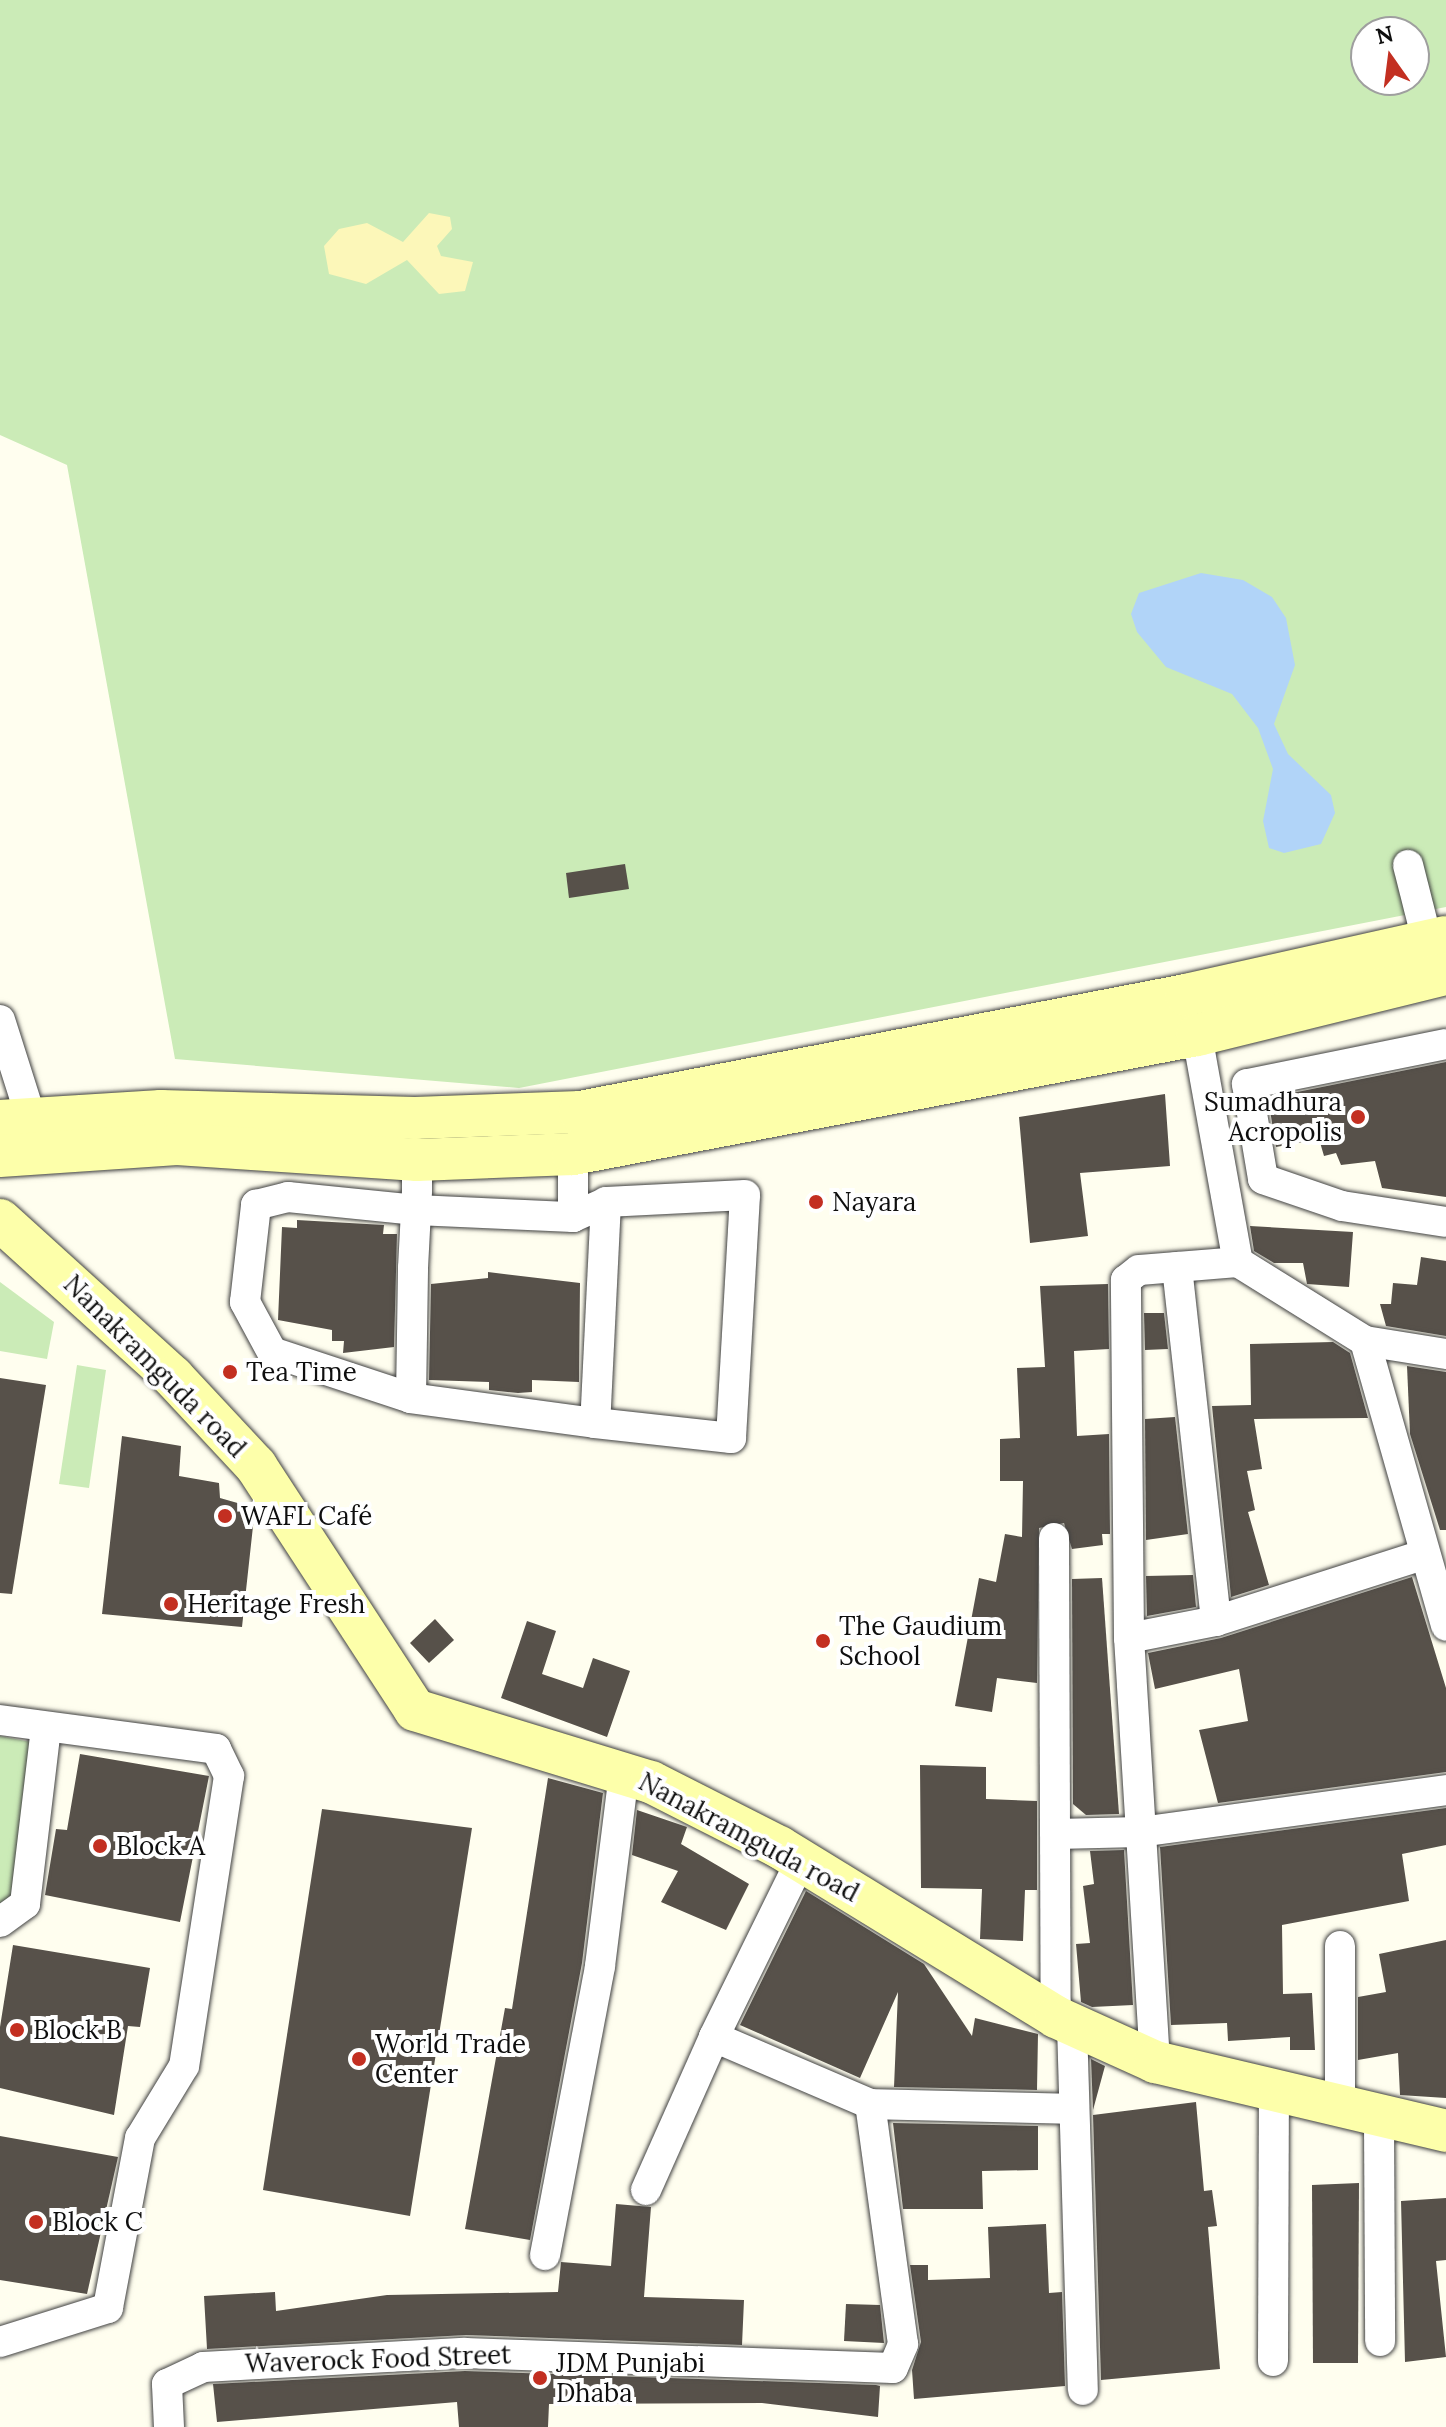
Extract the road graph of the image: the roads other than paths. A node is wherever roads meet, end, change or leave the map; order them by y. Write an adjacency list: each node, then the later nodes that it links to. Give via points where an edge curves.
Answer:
1 (1408, 865): 2 (street)
2 (1439, 957): 4 (main road); 6 (main road, via 1156,1002 580,1112 415,1118 161,1111)
3 (0, 1020): 6 (street)
4 (1197, 1035): 7 (main road); 15 (street)
5 (1446, 1044): 14 (street, via 1247,1084 1263,1179 1342,1206)
6 (15, 1119)
7 (573, 1154): 9 (main road); 12 (street)
8 (0, 1156): 9 (main road, via 177,1144)
9 (417, 1160): 11 (street)
10 (606, 1202): 12 (street); 20 (street); 20 (street, via 745,1195 731,1438)
11 (416, 1210): 12 (street); 19 (street); 19 (street, via 288,1197 256,1205 245,1302 272,1352)
12 (573, 1217)
13 (0, 1220): 28 (main road, Nanakramguda road, via 173,1377 256,1466 415,1710)
14 (1446, 1222)
15 (1238, 1262): 16 (street); 17 (street)
16 (1177, 1267): 23 (street); 25 (street, via 1139,1270 1126,1280)
17 (1365, 1341): 18 (street); 22 (street)
18 (1446, 1354)
19 (411, 1398): 20 (street)
20 (595, 1423)
21 (1054, 1538): 31 (street)
22 (1423, 1555): 23 (street); 24 (street)
23 (1216, 1621): 25 (street)
24 (1446, 1626)
25 (1129, 1638): 30 (street)
26 (0, 1720): 27 (street)
27 (46, 1728): 33 (street, via 25,1904); 47 (street, via 216,1749 229,1776 184,2066 140,2138 108,2308)
28 (624, 1772): 32 (main road, Nanakramguda road); 45 (street, via 600,1966)
29 (1446, 1790): 30 (street)
30 (1140, 1832): 31 (street); 37 (street)
31 (1056, 1834): 35 (street)
32 (800, 1862): 35 (main road, Nanakramguda road); 36 (street)
33 (0, 1922)
34 (1340, 1946): 40 (street)
35 (1064, 2021): 37 (main road, Nanakramguda road); 41 (street)
36 (714, 2037): 39 (street); 44 (street)
37 (1155, 2062): 38 (main road, Nanakramguda road)
38 (1274, 2090): 40 (main road, Nanakramguda road); 48 (street)
39 (870, 2104): 41 (street); 50 (street, Waverock Food Street, via 900,2362 883,2369 639,2354 465,2353 187,2369 167,2384)
40 (1340, 2108): 42 (main road, Nanakramguda road)
41 (1074, 2109): 49 (street)
42 (1379, 2121): 43 (main road, Nanakramguda road); 46 (street)
43 (1446, 2131)
44 (646, 2190)
45 (545, 2255)
46 (1380, 2341)
47 (0, 2342)
48 (1273, 2361)
49 (1083, 2390)
50 (169, 2427)

